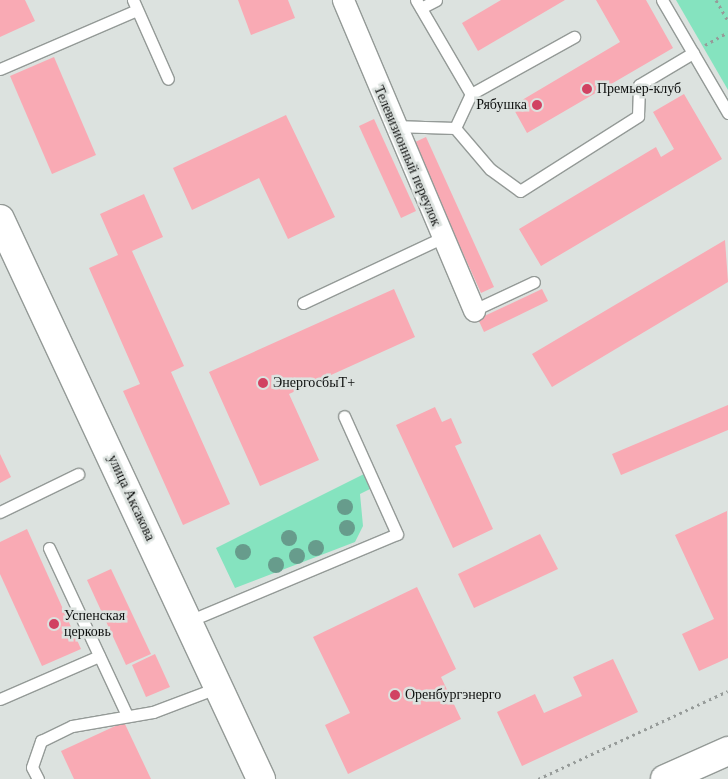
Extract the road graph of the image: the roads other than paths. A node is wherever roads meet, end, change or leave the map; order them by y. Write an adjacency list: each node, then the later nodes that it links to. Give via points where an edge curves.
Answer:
1 (343, 0): 12 (street, Телевизионный переулок)
2 (436, 0): 4 (lane)
3 (662, 0): 7 (lane)
4 (419, 4): 10 (lane)
5 (135, 5): 8 (lane); 9 (lane)
6 (574, 37): 10 (lane)
7 (693, 52): 11 (lane); 13 (lane, via 639,85 638,116 520,191 490,169)
8 (0, 69)
9 (168, 79)
10 (471, 94): 13 (lane)
11 (728, 113)
12 (393, 126): 13 (lane); 15 (street, Телевизионный переулок)
13 (455, 128)
14 (0, 219): 16 (main road, улица Аксакова)
15 (442, 238): 18 (lane); 19 (street, Телевизионный переулок)
16 (7, 250): 24 (main road, улица Аксакова)
17 (534, 282): 19 (lane)
18 (302, 303)
19 (474, 310)
20 (344, 416): 24 (lane, via 397,534)
21 (78, 474): 22 (lane)
22 (0, 512)
23 (49, 548): 25 (lane)
24 (189, 621): 26 (main road, улица Аксакова)
25 (99, 656): 27 (lane); 28 (lane)
26 (219, 687): 28 (lane, via 153,712); 31 (main road, улица Аксакова)
27 (0, 699)
28 (127, 715): 30 (lane, via 72,726 41,741 32,767)
29 (728, 751): 32 (main road)
30 (38, 779)
31 (261, 779)
32 (665, 779)

